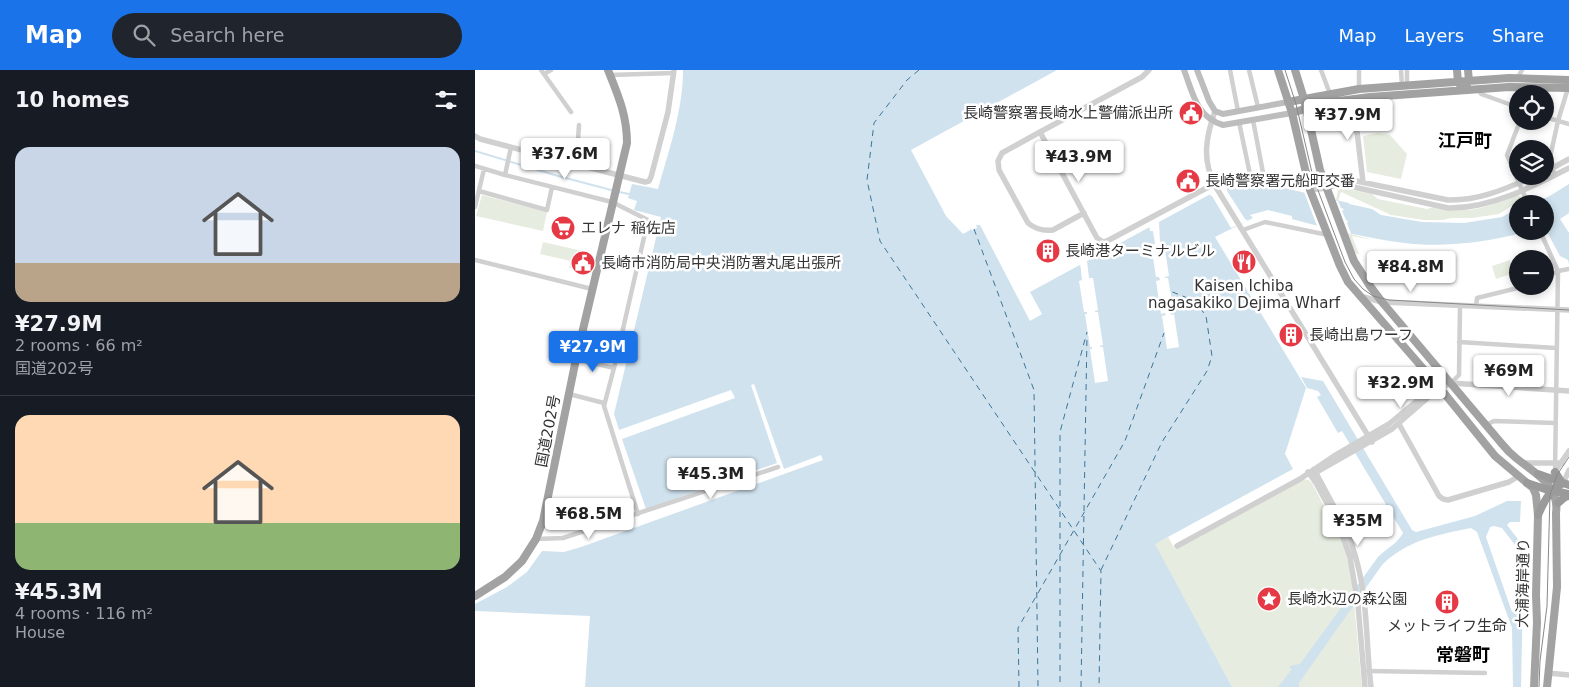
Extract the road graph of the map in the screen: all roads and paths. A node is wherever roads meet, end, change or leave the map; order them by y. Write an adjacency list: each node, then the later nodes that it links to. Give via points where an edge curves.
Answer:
1 (551, 70): 16 (street)
2 (1149, 70): 47 (street)
3 (1184, 70): 42 (main road, via 1198,106)
4 (1197, 70): 36 (main road)
5 (1230, 70): 37 (street)
6 (1249, 70): 34 (street)
7 (1278, 70): 32 (highway)
8 (1295, 70): 31 (highway)
9 (1321, 70): 29 (street)
10 (1359, 70): 26 (street)
11 (1401, 70): 23 (street)
12 (1407, 70): 23 (street)
13 (1457, 70): 21 (highway)
14 (1468, 70): 20 (highway)
15 (1522, 70): 19 (street)
16 (542, 72): 38 (street)
17 (674, 72): 18 (street); 58 (street, via 669,112 649,181)
18 (609, 73): 58 (highway, 国道202号, via 622,104 627,132)
19 (1517, 79): 20 (highway); 22 (highway)
20 (1469, 81): 21 (highway); 28 (highway)
21 (1458, 82): 23 (highway); 28 (highway)
22 (1569, 85): 25 (highway); 43 (street)
23 (1405, 87): 26 (highway)
24 (1509, 87): 27 (highway)
25 (1554, 87)
26 (1359, 89): 29 (highway)
27 (1479, 89): 28 (highway); 33 (street, via 1481,94)
28 (1463, 90): 30 (highway)
29 (1330, 94): 31 (highway)
30 (1353, 98): 35 (highway); 61 (street)
31 (1305, 99): 32 (highway); 35 (highway)
32 (1288, 102): 34 (main road); 39 (highway)
33 (1509, 104)
34 (1258, 107): 37 (main road)
35 (1307, 109): 39 (highway); 63 (highway)
36 (1215, 111): 37 (main road, via 1223,114); 42 (street)
37 (1238, 111)
38 (571, 112)
39 (1292, 113): 40 (main road); 68 (highway)
40 (1253, 120): 44 (main road); 59 (street)
41 (1554, 120): 43 (street)
42 (1212, 121): 44 (main road, via 1223,125); 62 (street, via 1206,158)
43 (1557, 121): 45 (street); 49 (street)
44 (1239, 122): 60 (street)
45 (1569, 124)
46 (579, 125): 52 (street)
47 (1040, 132): 74 (street); 74 (street, via 1002,153 997,161 1025,218 1034,227 1048,231)
48 (475, 136): 50 (street)
49 (1553, 140)
50 (511, 147): 52 (street); 57 (street)
51 (1569, 160): 56 (street)
52 (573, 163): 58 (street)
53 (475, 166): 55 (street)
54 (1569, 168): 56 (street)
55 (484, 169): 57 (street); 70 (street)
56 (1554, 172)
57 (505, 174): 67 (street)
58 (618, 178): 72 (highway, 国道202号)
59 (1264, 178): 60 (street); 68 (street)
60 (1251, 179): 62 (street)
61 (1363, 182): 63 (street, via 1337,177); 64 (street, via 1449,200 1490,195)
62 (1214, 184): 74 (street, via 1105,242 1097,238); 75 (street)
63 (1325, 184): 68 (street); 69 (street, via 1340,184 1447,208 1491,202); 85 (highway, via 1358,270)
64 (1514, 185)
65 (1520, 185): 69 (street)
66 (1531, 185): 69 (street)
67 (552, 187): 70 (street, via 547,210); 72 (street)
68 (1309, 188): 76 (highway)
69 (1522, 190): 71 (street)
70 (479, 191): 73 (street)
71 (1524, 195)
72 (613, 200): 82 (highway, 国道202号); 93 (street, via 648,220)
73 (475, 207)
74 (1084, 213)
75 (1242, 228): 76 (street, via 1265,222); 103 (street)
76 (1328, 235): 84 (highway, via 1348,282)
77 (1544, 240): 80 (street)
78 (475, 260): 82 (street)
79 (1569, 269): 80 (street)
80 (1557, 271): 81 (street); 89 (street)
81 (1554, 273)
82 (592, 289): 92 (highway, 国道202号)
83 (1509, 290): 87 (street, via 1477,298)
84 (1360, 296): 85 (street); 95 (highway)
85 (1382, 302): 86 (street); 94 (highway)
86 (1460, 306): 87 (street); 90 (street)
87 (1476, 306): 89 (street)
88 (1569, 310): 89 (street)
89 (1557, 311): 91 (street)
90 (1459, 342): 91 (street); 94 (street, via 1459,375)
91 (1556, 348): 96 (street)
92 (576, 359): 93 (street); 98 (highway, 国道202号)
93 (614, 368): 99 (street)
94 (1451, 383): 95 (street); 96 (street); 102 (highway)
95 (1440, 388): 101 (street); 103 (street, via 1431,390); 109 (highway, via 1495,456)
96 (1556, 390): 97 (street); 100 (street)
97 (1569, 391)
98 (569, 394): 99 (street); 118 (highway, 国道202号, via 547,506)
99 (604, 403): 116 (street)
100 (1555, 423): 102 (street, via 1494,421); 110 (street)
101 (1399, 424): 103 (street); 109 (street, via 1443,499 1509,482)
102 (1486, 425): 105 (highway)
103 (1370, 439): 108 (street)
104 (1569, 451): 110 (street)
105 (1522, 463): 110 (street); 110 (highway)
106 (777, 467): 116 (street)
107 (1569, 470): 112 (street)
108 (1312, 473): 119 (street); 120 (street, via 1338,524)
109 (1519, 476): 111 (highway)
110 (1552, 481): 111 (highway); 112 (highway); 112 (street); 114 (highway); 115 (highway); 117 (highway)
111 (1527, 483): 117 (highway, 大浦海岸通り, via 1536,495)
112 (1566, 484): 113 (highway)
113 (1569, 490)
114 (1569, 495): 115 (highway)
115 (1558, 503): 124 (highway, 大浦海岸通り, via 1557,587)
116 (638, 514): 118 (street, via 563,538)
117 (1538, 515): 128 (highway, 大浦海岸通り)
118 (536, 539): 121 (highway, 国道202号, via 516,568)
119 (1177, 546)
120 (1358, 577): 122 (street); 122 (street, via 1365,599)
121 (475, 596)
122 (1367, 671): 123 (street); 126 (street); 127 (street)
123 (1485, 673)
124 (1548, 673): 125 (street); 129 (highway, 大浦海岸通り)
125 (1569, 675)
126 (1365, 687)
127 (1371, 687)
128 (1534, 687)
129 (1547, 687)

